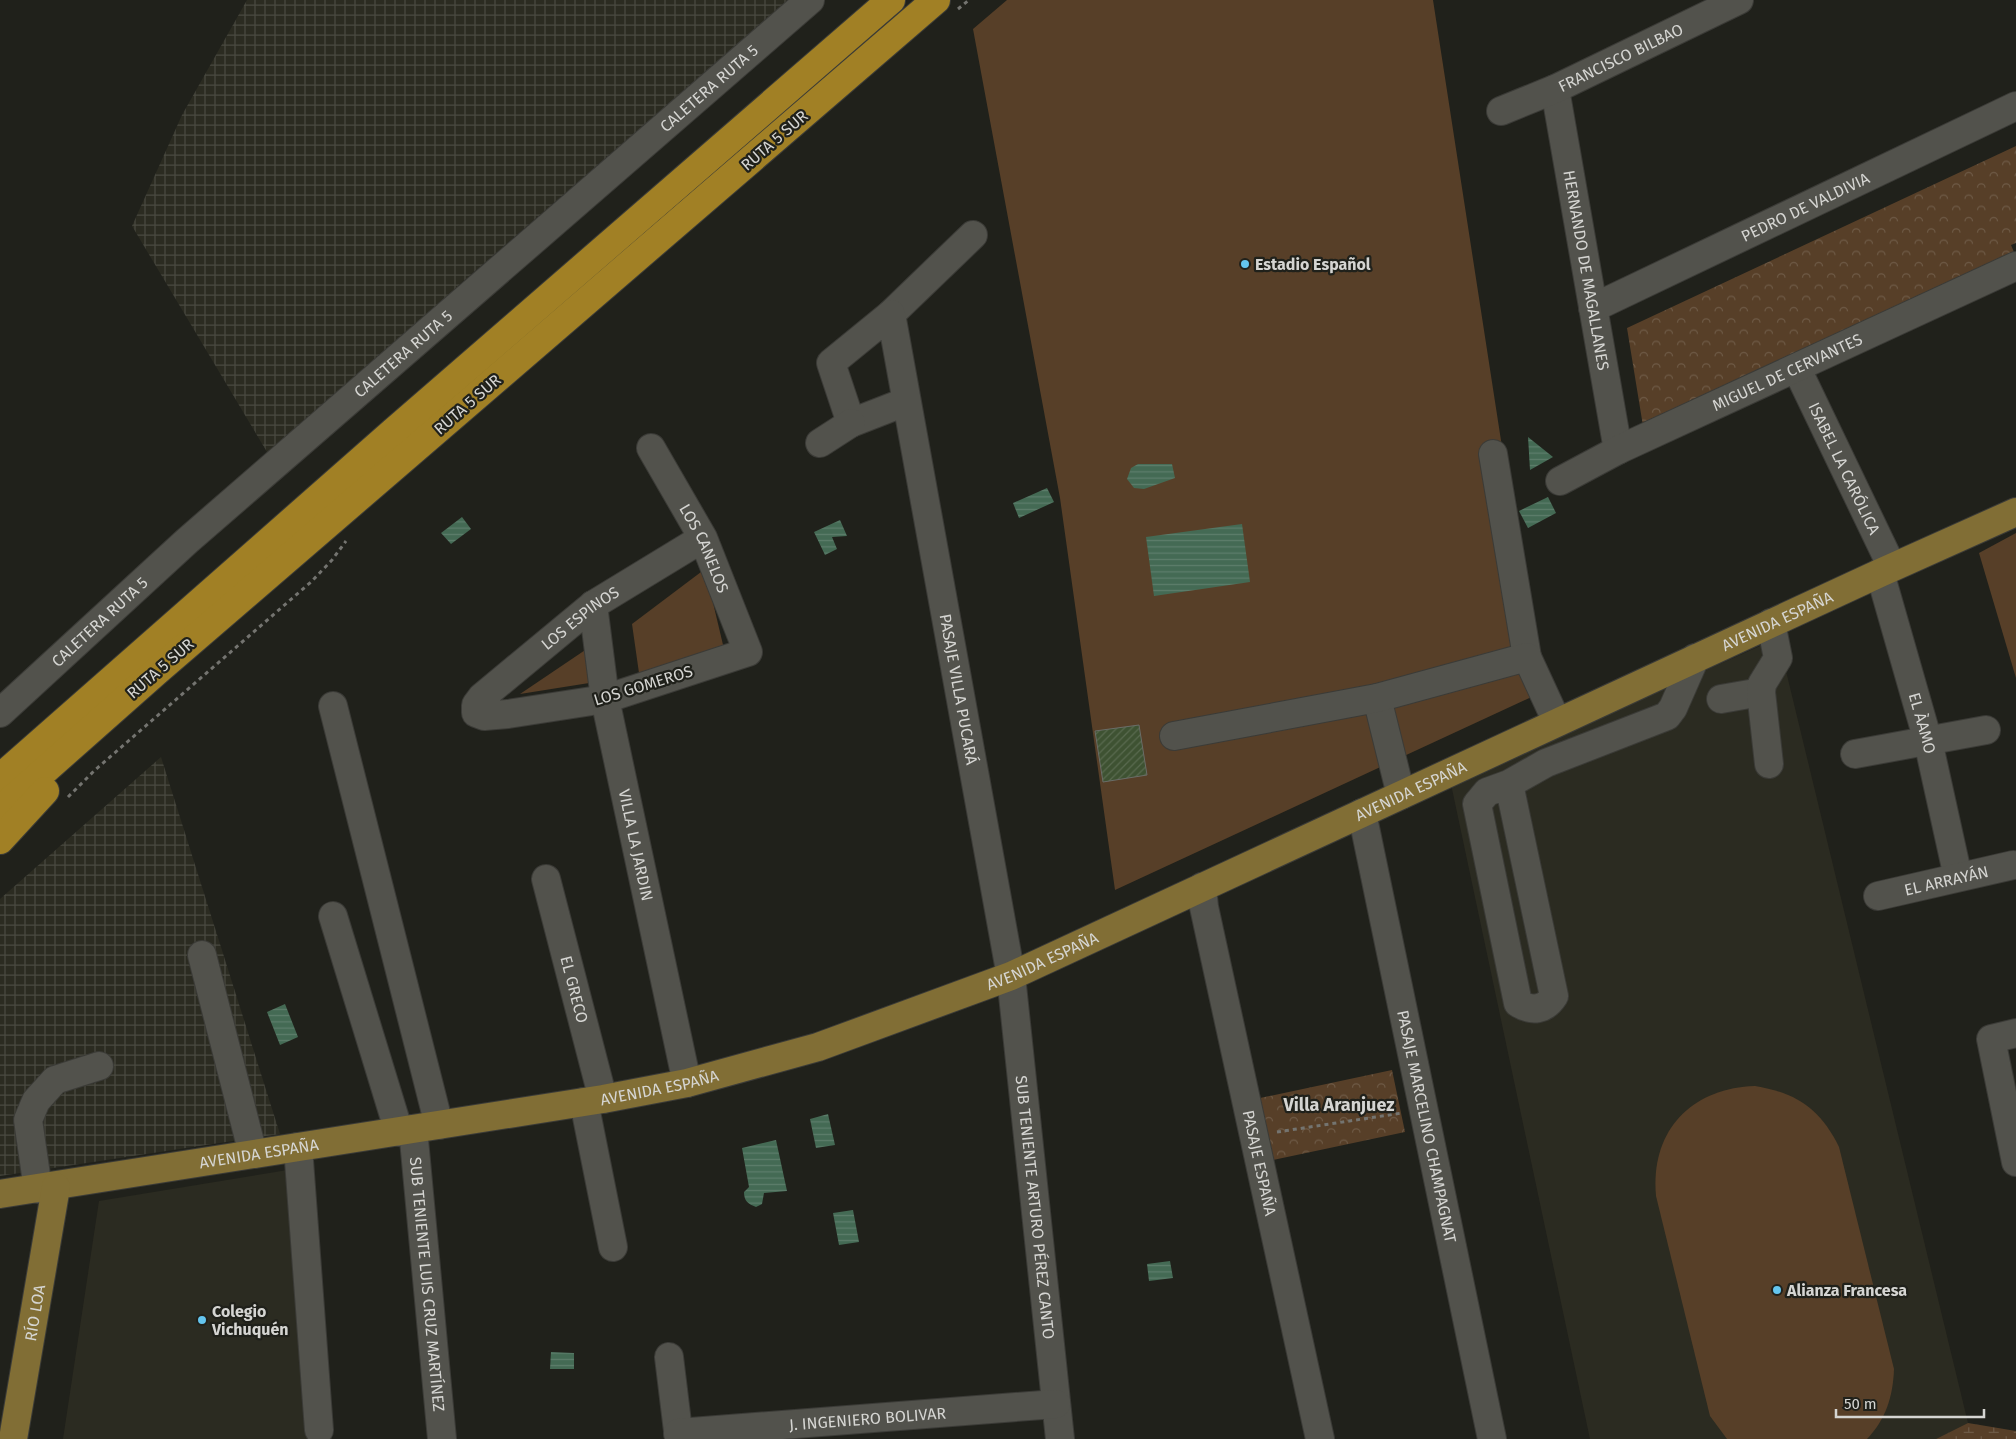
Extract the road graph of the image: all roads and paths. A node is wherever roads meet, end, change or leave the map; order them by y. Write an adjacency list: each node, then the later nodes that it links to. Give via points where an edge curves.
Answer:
1 (810, 0): 37 (street, CALETERA RUTA 5, via 187,541)
2 (890, 0): 30 (highway, RUTA 5 SUR)
3 (969, 0): 5 (path)
4 (1739, 0): 6 (street, FRANCISCO BILBAO)
5 (945, 6): 31 (highway, RUTA 5 SUR)
6 (1555, 89): 8 (street, FRANCISCO BILBAO); 11 (street, HERNANDO DE MAGALLANES)
7 (2016, 106): 11 (street, PEDRO DE VALDIVIA)
8 (1501, 111)
9 (973, 236): 12 (street)
10 (2016, 266): 13 (street, MIGUEL DE CERVANTES)
11 (1593, 308): 18 (street, HERNANDO DE MAGALLANES)
12 (891, 314): 14 (street, PASAJE VILLA PUCARÁ); 15 (street, via 831,363)
13 (1797, 369): 18 (street, MIGUEL DE CERVANTES); 24 (street, ISABEL LA CARÓLICA)
14 (905, 402): 15 (street); 60 (street, PASAJE VILLA PUCARÁ)
15 (851, 424): 16 (street)
16 (820, 443)
17 (651, 448): 23 (street, LOS CANELOS)
18 (1618, 450): 20 (street, MIGUEL DE CERVANTES)
19 (1493, 454): 28 (street)
20 (1560, 481)
21 (2016, 512): 24 (main road, AVENIDA ESPAÑA)
22 (350, 535): 49 (path, via 311,582 95,770)
23 (703, 538): 25 (street, LOS ESPINOS); 27 (street, LOS CANELOS)
24 (1886, 570): 26 (main road, AVENIDA ESPAÑA); 42 (street, EL ÀAMO)
25 (593, 605): 34 (street, VILLA LA JARDIN); 38 (street, LOS ESPINOS, via 493,687 476,705)
26 (1771, 623): 29 (main road, AVENIDA ESPAÑA); 32 (street, via 1778,658 1762,684)
27 (748, 652): 34 (street, LOS GOMEROS)
28 (1526, 657): 33 (street); 39 (street)
29 (1695, 658): 39 (main road, AVENIDA ESPAÑA); 47 (street, via 1667,716 1546,763)
30 (127, 666): 44 (highway); 46 (highway, RUTA 5 SUR)
31 (157, 671): 50 (highway, RUTA 5 SUR); 52 (highway)
32 (1761, 692): 35 (street); 45 (street)
33 (1377, 698): 41 (street); 48 (street)
34 (605, 699): 38 (street, LOS GOMEROS, via 508,714 484,716); 63 (street, VILLA LA JARDIN)
35 (1721, 699)
36 (333, 706): 66 (street)
37 (0, 713)
38 (476, 713)
39 (1556, 722): 48 (main road, AVENIDA ESPAÑA)
40 (1986, 730): 42 (street)
41 (1174, 736)
42 (1928, 741): 43 (street); 54 (street, EL ÀAMO)
43 (1855, 754)
44 (0, 757)
45 (1769, 764)
46 (0, 778)
47 (1509, 784): 47 (street, via 1487,792 1480,798 1477,810 1518,1003 1531,1009 1545,1006 1554,996)
48 (1401, 795): 51 (main road, AVENIDA ESPAÑA)
49 (61, 804)
50 (0, 810)
51 (1362, 813): 56 (main road, AVENIDA ESPAÑA); 65 (street, PASAJE MARCELINO CHAMPAGNAT)
52 (0, 840)
53 (2013, 865): 54 (street, EL ARRAYÁN)
54 (1958, 877): 57 (street, EL ARRAYÁN)
55 (546, 879): 64 (street, EL GRECO)
56 (1202, 887): 60 (main road, AVENIDA ESPAÑA); 67 (street, PASAJE ESPAÑA)
57 (1878, 896)
58 (333, 916): 66 (street)
59 (202, 956): 69 (street)
60 (1011, 976): 63 (main road, AVENIDA ESPAÑA, via 818,1047); 75 (street, SUB TENIENTE ARTURO PÉREZ CANTO)
61 (2003, 1036): 70 (street)
62 (100, 1066): 71 (street, via 55,1080 36,1101 28,1120)
63 (687, 1083): 64 (main road, AVENIDA ESPAÑA)
64 (593, 1101): 66 (main road, AVENIDA ESPAÑA); 73 (street, EL GRECO)
65 (1423, 1109): 67 (path, via 1372,1120); 83 (street, PASAJE MARCELINO CHAMPAGNAT)
66 (417, 1129): 68 (main road, AVENIDA ESPAÑA); 80 (street, SUB TENIENTE LUIS CRUZ MARTÍNEZ)
67 (1254, 1136): 82 (street, PASAJE ESPAÑA)
68 (298, 1147): 69 (main road, AVENIDA ESPAÑA); 77 (street)
69 (253, 1154): 71 (main road, AVENIDA ESPAÑA)
70 (2016, 1162)
71 (47, 1188): 72 (main road, AVENIDA ESPAÑA); 79 (main road, RÍO LOA)
72 (0, 1194)
73 (613, 1247)
74 (669, 1357): 78 (street)
75 (1056, 1404): 76 (street, J. INGENIERO BOLIVAR); 81 (street, SUB TENIENTE ARTURO PÉREZ CANTO)
76 (863, 1429): 78 (street, J. INGENIERO BOLIVAR)
77 (319, 1430)
78 (679, 1436)
79 (13, 1439)
80 (442, 1439)
81 (1060, 1439)
82 (1320, 1439)
83 (1492, 1439)

